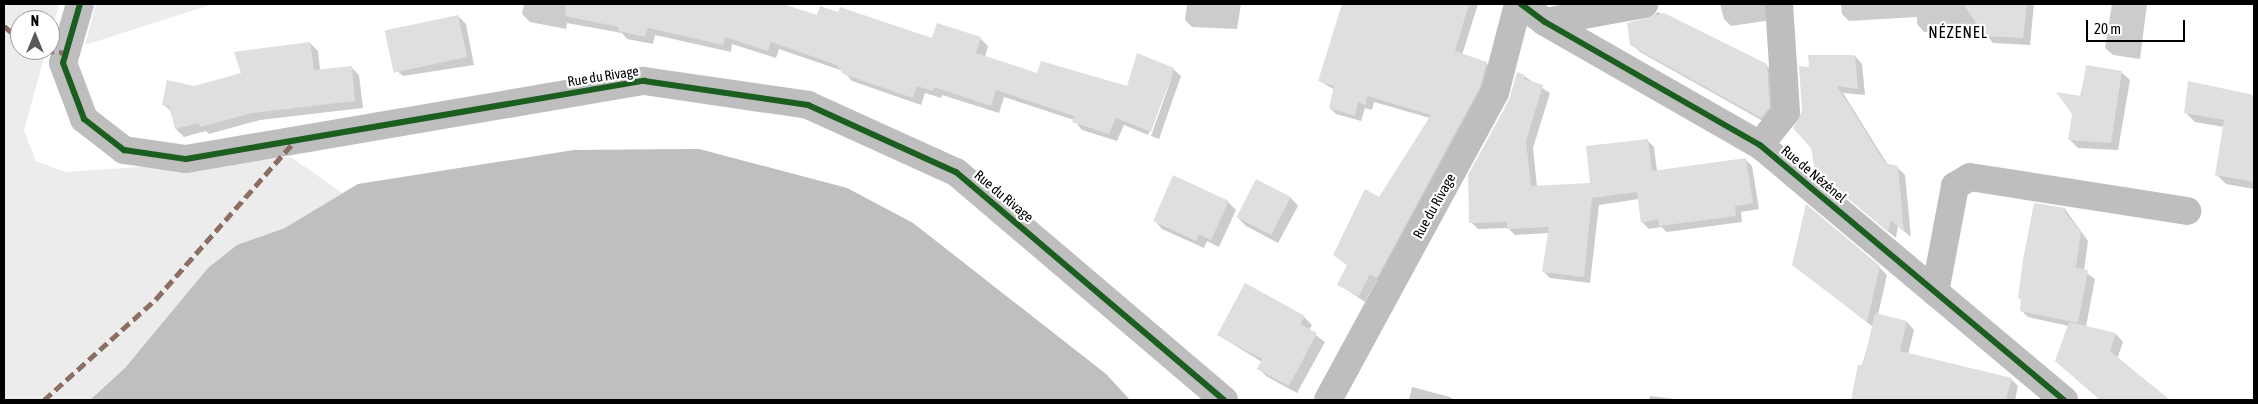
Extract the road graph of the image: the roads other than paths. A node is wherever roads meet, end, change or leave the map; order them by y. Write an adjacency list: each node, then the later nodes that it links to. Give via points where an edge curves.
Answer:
1 (80, 4): 9 (street, Rue du Rivage, via 63,63 84,119 124,150 186,159 644,81 808,104 956,172)
2 (1520, 4): 5 (street, Rue de Nézénel); 10 (street, Rue du Rivage, via 1495,94)
3 (1644, 4): 5 (street)
4 (1780, 4): 6 (street, via 1786,112)
5 (1545, 22): 6 (street, Rue de Nézénel)
6 (1760, 145): 8 (street, Rue de Nézénel)
7 (2187, 211): 8 (street, via 1970,177 1956,186)
8 (1935, 292): 11 (street, Rue de Nézénel)
9 (1224, 400)
10 (1328, 400)
11 (2064, 400)

